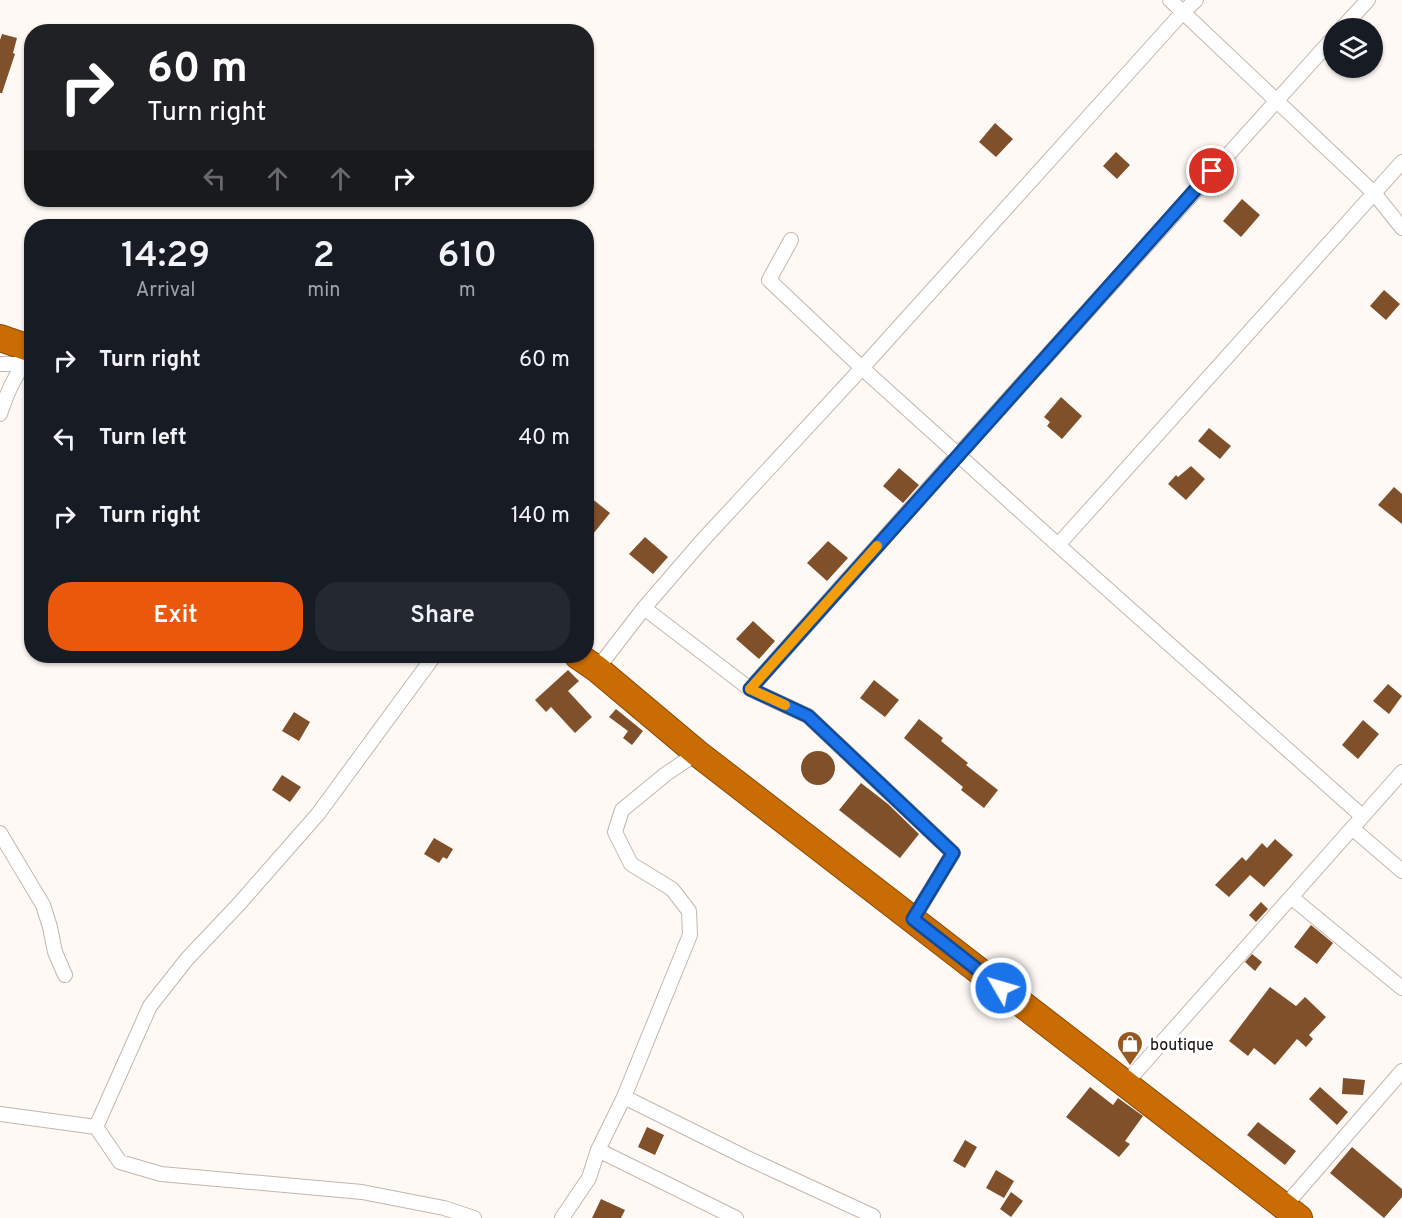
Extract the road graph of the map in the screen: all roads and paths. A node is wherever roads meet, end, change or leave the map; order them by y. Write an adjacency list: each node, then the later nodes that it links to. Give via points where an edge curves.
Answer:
1 (1170, 0): 4 (street)
2 (1196, 0): 4 (street)
3 (1368, 0): 5 (street)
4 (1183, 12): 7 (street); 17 (street)
5 (1351, 18)
6 (1323, 49): 7 (street)
7 (1276, 100): 9 (street); 19 (street)
8 (1402, 162): 9 (street)
9 (1374, 193): 10 (street); 20 (street)
10 (1402, 228)
11 (791, 240): 17 (street, via 769,280)
12 (0, 338): 13 (highway)
13 (24, 353)
14 (24, 356): 16 (street)
15 (24, 362): 18 (street)
16 (0, 364)
17 (862, 368): 19 (street); 21 (street)
18 (0, 414)
19 (958, 455): 20 (street); 25 (street)
20 (1058, 545): 28 (street)
21 (644, 608): 22 (street); 25 (street)
22 (594, 655)
23 (429, 663): 40 (street, via 318,814 187,958 150,1006)
24 (588, 663): 26 (highway)
25 (750, 689): 33 (street, via 808,716 953,853)
26 (697, 753): 33 (highway); 38 (street, via 622,810 615,832 631,864 672,890 689,911 690,935)
27 (1402, 772): 28 (street)
28 (1362, 816): 29 (street)
29 (1352, 828): 31 (street); 32 (street)
30 (0, 833): 34 (street, via 43,905)
31 (1402, 871)
32 (1291, 897): 35 (street); 37 (street)
33 (913, 919): 37 (highway)
34 (65, 975)
35 (1402, 988)
36 (1402, 1071): 42 (street)
37 (1126, 1083): 42 (highway)
38 (624, 1097): 41 (street); 46 (street)
39 (0, 1114): 40 (street)
40 (96, 1127): 43 (street, via 120,1162 161,1174 362,1192)
41 (598, 1150): 44 (street, via 589,1178); 45 (street)
42 (1293, 1215)
43 (474, 1218)
44 (562, 1218)
45 (736, 1218)
46 (873, 1218)

